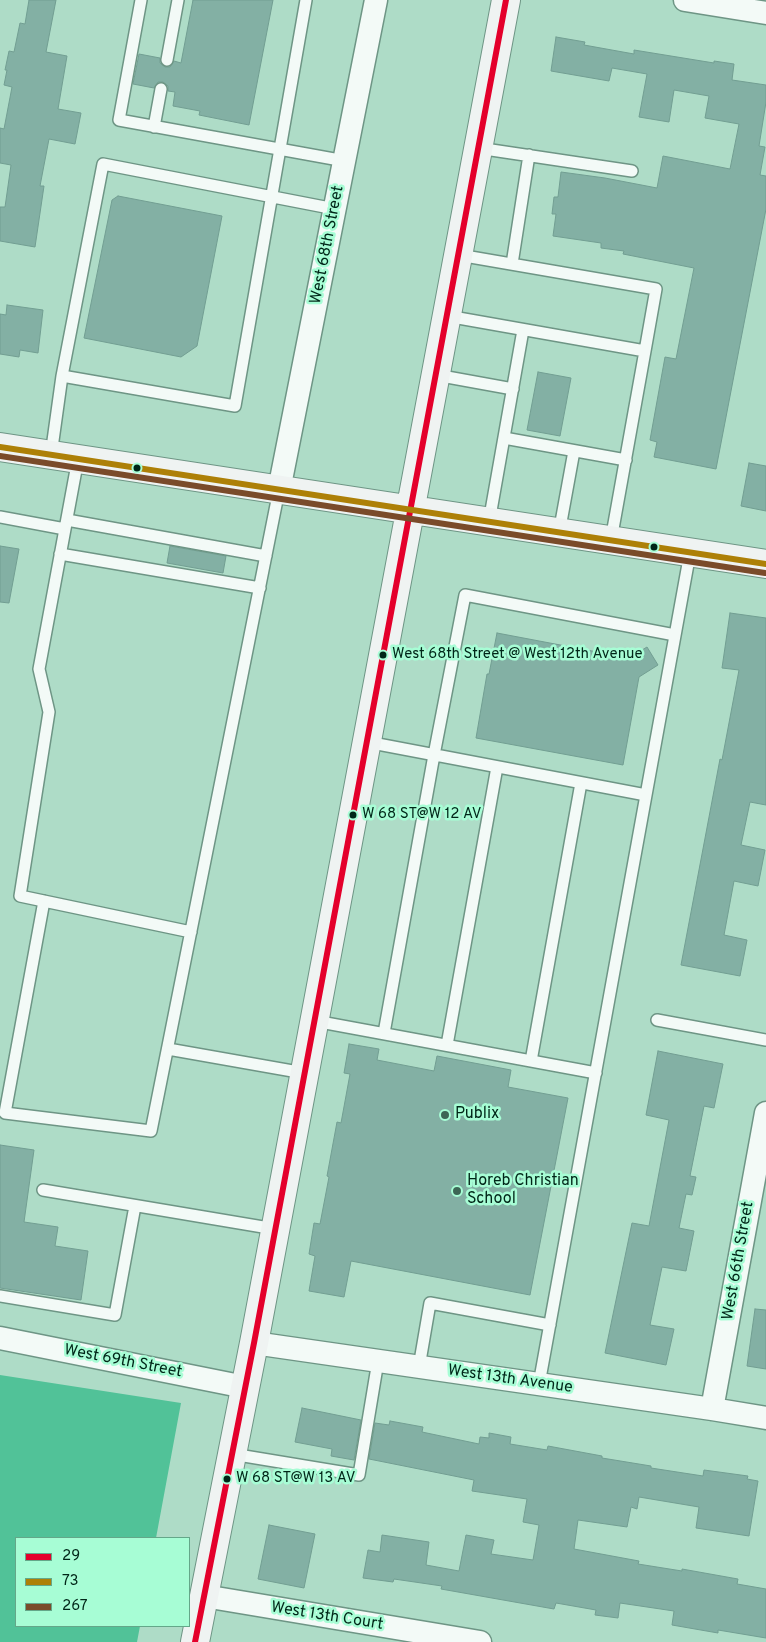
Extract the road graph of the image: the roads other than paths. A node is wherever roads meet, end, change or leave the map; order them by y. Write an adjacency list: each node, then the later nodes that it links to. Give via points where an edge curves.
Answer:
1 (141, 0): 10 (lane, via 119,120)
2 (178, 0): 8 (lane)
3 (306, 0): 12 (lane)
4 (376, 0): 14 (street, West 68th Street)
5 (506, 0): 11 (main road)
6 (685, 0): 7 (street)
7 (766, 13)
8 (167, 60)
9 (161, 89): 10 (lane)
10 (154, 126): 12 (lane)
11 (478, 148): 13 (lane); 18 (main road)
12 (280, 150): 14 (lane); 16 (lane)
13 (529, 155): 15 (lane); 19 (lane)
14 (345, 161): 17 (street, West 68th Street)
15 (632, 171)
16 (271, 197): 17 (lane); 24 (lane, via 103,164); 24 (lane, via 235,406)
17 (335, 209): 32 (street, West 68th Street)
18 (458, 254): 19 (lane); 20 (main road)
19 (512, 264): 22 (lane, via 656,289)
20 (447, 316): 21 (lane); 23 (main road)
21 (524, 330): 22 (lane); 25 (lane)
22 (645, 351): 31 (lane)
23 (436, 375): 25 (lane); 33 (main road)
24 (62, 376): 29 (lane)
25 (513, 388): 26 (lane)
26 (504, 438): 28 (lane); 35 (lane)
27 (0, 447): 29 (main road)
28 (574, 451): 31 (lane); 37 (lane)
29 (50, 455): 30 (main road)
30 (78, 459): 32 (main road); 36 (lane)
31 (626, 460): 38 (lane)
32 (280, 490): 33 (main road); 41 (lane)
33 (410, 510): 35 (main road); 45 (main road)
34 (0, 517): 36 (lane)
35 (489, 522): 37 (main road)
36 (66, 524): 40 (lane); 41 (lane)
37 (559, 532): 38 (main road)
38 (611, 540): 39 (main road)
39 (690, 553): 42 (main road); 44 (lane)
40 (60, 554): 43 (lane); 50 (lane, via 38,669 49,712 20,896)
41 (266, 556): 43 (lane)
42 (766, 564)
43 (260, 588): 51 (lane)
44 (675, 636): 46 (lane, via 465,595); 49 (lane)
45 (367, 742): 46 (lane); 53 (main road)
46 (434, 755): 47 (lane); 54 (lane)
47 (497, 767): 48 (lane); 56 (lane)
48 (581, 783): 49 (lane); 58 (lane)
49 (646, 795): 60 (lane)
50 (44, 901): 51 (lane); 61 (lane)
51 (191, 932): 57 (lane)
52 (657, 1020): 55 (lane)
53 (314, 1021): 54 (lane); 59 (main road)
54 (384, 1034): 56 (lane)
55 (766, 1040)
56 (447, 1045): 58 (lane)
57 (168, 1050): 59 (lane); 61 (lane, via 151,1131)
58 (531, 1061): 60 (lane)
59 (304, 1073): 65 (main road)
60 (596, 1073): 67 (lane)
61 (2, 1114)
62 (766, 1118): 74 (street, West 66th Street)
63 (43, 1190): 64 (lane)
64 (135, 1206): 65 (lane); 66 (lane, via 115,1315)
65 (275, 1229): 69 (main road)
66 (0, 1296)
67 (550, 1326): 71 (lane, via 430,1303); 72 (lane)
68 (0, 1338): 73 (street, West 69th Street)
69 (254, 1343): 70 (street, West 13th Avenue); 73 (main road)
70 (378, 1361): 71 (street, West 13th Avenue); 76 (lane, via 359,1475)
71 (419, 1367): 72 (street, West 13th Avenue)
72 (539, 1384): 74 (street, West 13th Avenue)
73 (245, 1386): 76 (main road)
74 (712, 1409): 75 (street, West 13th Avenue)
75 (766, 1418)
76 (232, 1454): 77 (main road)
77 (204, 1596): 78 (main road); 79 (street, West 13th Court)
78 (195, 1642)
79 (480, 1642)

